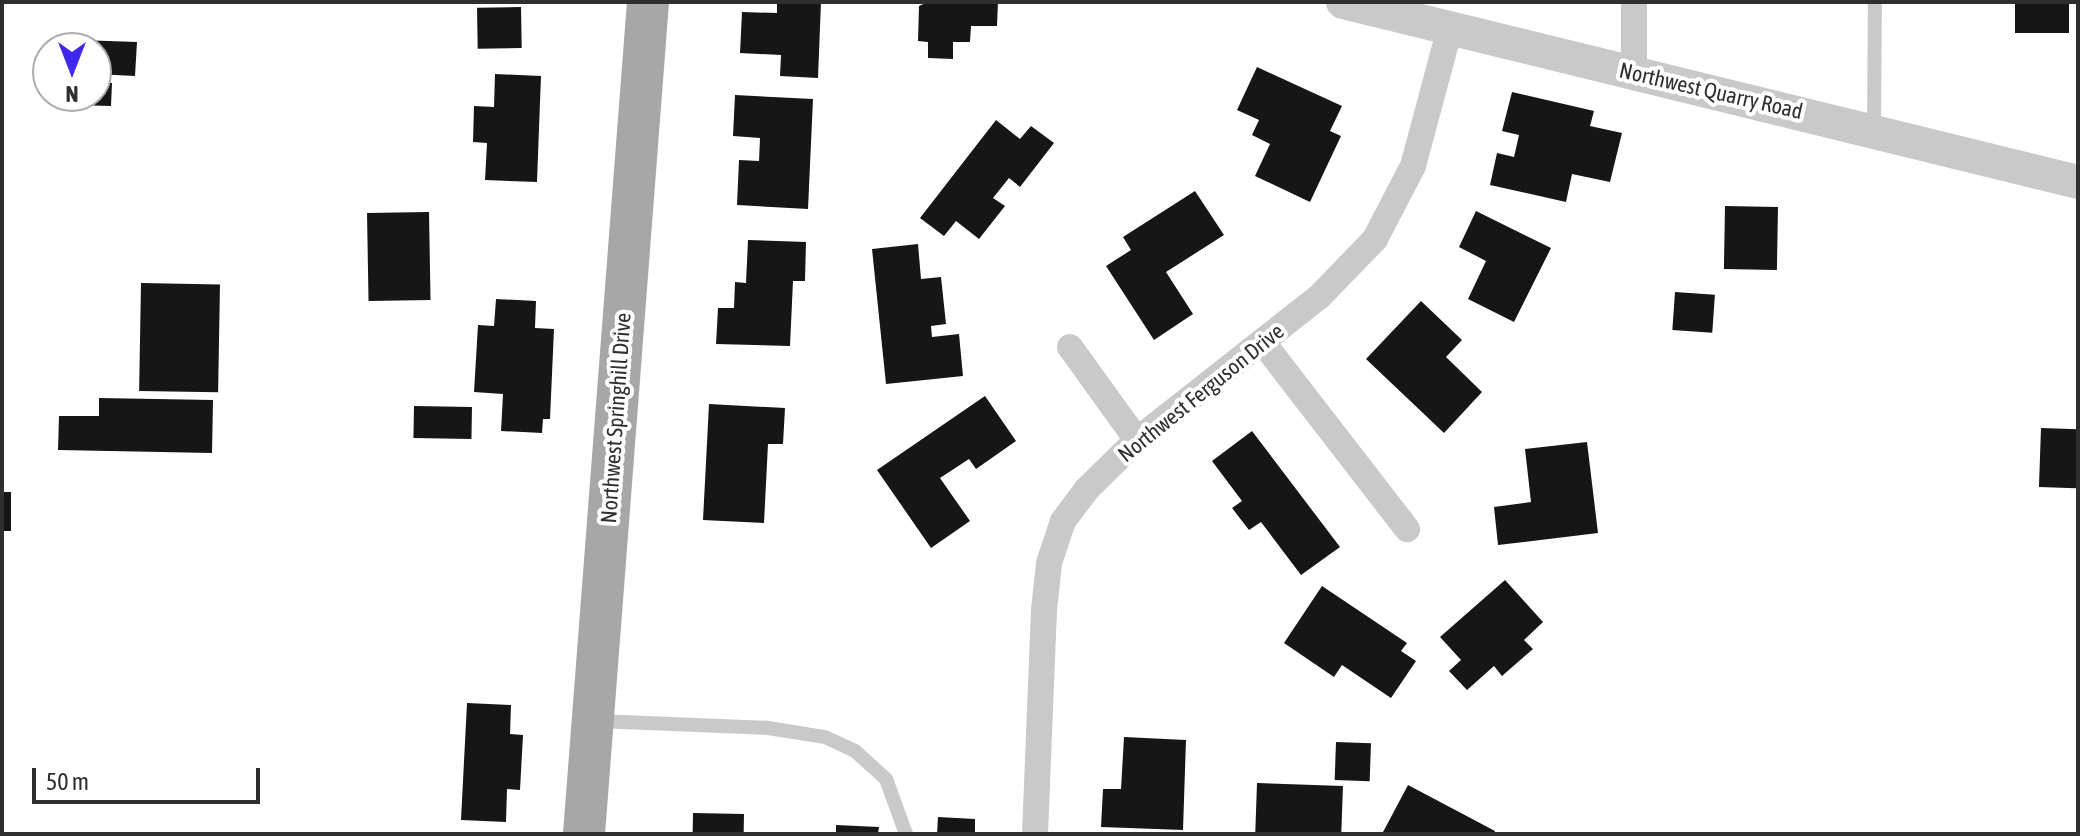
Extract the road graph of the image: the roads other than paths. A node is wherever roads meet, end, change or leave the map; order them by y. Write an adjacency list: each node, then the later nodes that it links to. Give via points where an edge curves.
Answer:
1 (648, 2): 13 (main road, Northwest Springhill Drive)
2 (1343, 2): 5 (street, Northwest Quarry Road)
3 (1634, 2): 6 (street)
4 (1875, 2): 7 (lane)
5 (1450, 28): 6 (street, Northwest Quarry Road); 9 (street, Northwest Ferguson Drive, via 1425,128 1395,207 1347,271)
6 (1634, 73): 7 (street, Northwest Quarry Road)
7 (1874, 131): 8 (street, Northwest Quarry Road)
8 (2078, 182)
9 (1264, 344): 11 (street, Northwest Ferguson Drive); 12 (street)
10 (1070, 347): 11 (street)
11 (1137, 440): 16 (street, Northwest Ferguson Drive, via 1063,521 1049,563)
12 (1407, 529)
13 (592, 721): 14 (main road, Northwest Springhill Drive); 15 (lane, via 768,728 825,737 855,751 886,779)
14 (584, 834)
15 (906, 834)
16 (1035, 834)

